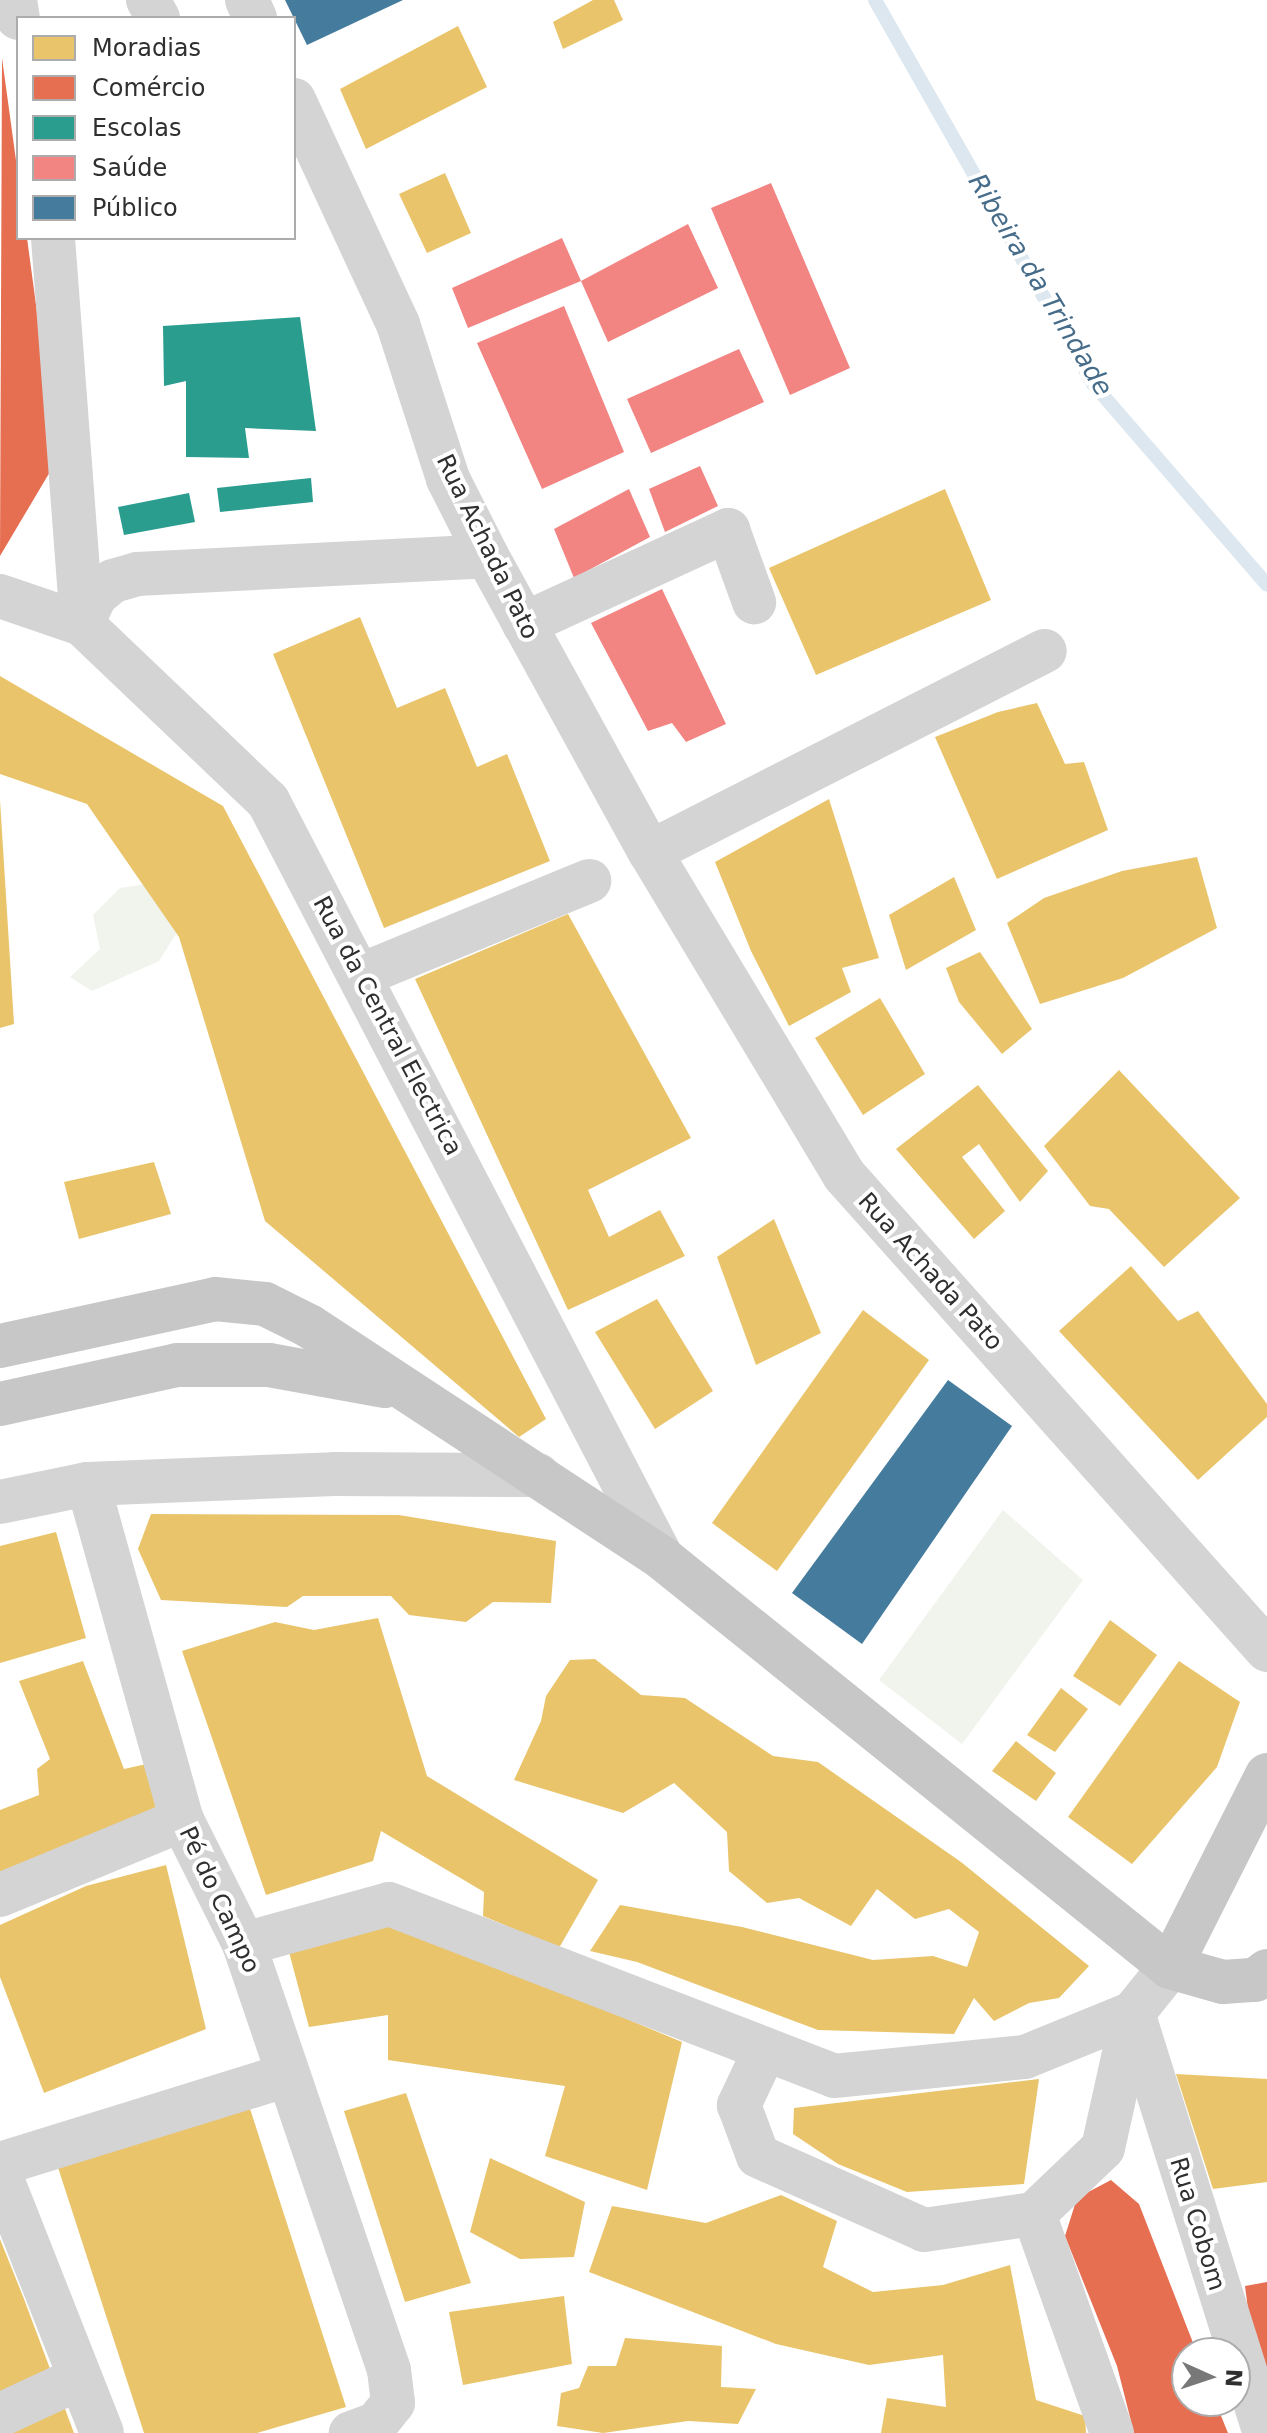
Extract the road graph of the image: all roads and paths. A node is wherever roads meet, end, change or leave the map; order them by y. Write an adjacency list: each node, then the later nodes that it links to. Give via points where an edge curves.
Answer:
1 (296, 108): 2 (street, Rua Achada Pato)
2 (314, 181): 4 (street, Rua Achada Pato, via 398,324 448,479)
3 (53, 240): 7 (street)
4 (487, 556): 7 (street, via 137,574 113,581 95,596); 8 (street, Rua Achada Pato)
5 (0, 596): 7 (street, Rua da Central Electrica)
6 (754, 602): 8 (street, via 728,530)
7 (82, 624): 12 (street, Rua da Central Electrica, via 268,801)
8 (524, 624): 10 (street, Rua Achada Pato)
9 (1045, 651): 10 (street)
10 (650, 852): 20 (street, Rua Achada Pato, via 844,1175)
11 (589, 881): 12 (street)
12 (361, 975): 19 (street, Rua da Central Electrica)
13 (0, 1346): 14 (main road, via 215,1299 265,1304)
14 (407, 1390): 15 (main road, via 269,1365 177,1365); 16 (main road)
15 (0, 1404)
16 (538, 1475): 17 (street, via 334,1474); 19 (main road)
17 (88, 1484): 18 (street); 22 (street, Pé do Campo)
18 (0, 1502)
19 (662, 1558): 25 (main road)
20 (1267, 1650)
21 (1267, 1775): 25 (main road)
22 (182, 1820): 23 (street); 24 (street, Pé do Campo)
23 (0, 1895)
24 (244, 1944): 28 (street, via 389,1904); 29 (street, Pé do Campo)
25 (1170, 1967): 26 (main road, via 1223,1982); 27 (street)
26 (1263, 1978)
27 (1133, 2013): 28 (street, via 1025,2057 994,2061 834,2076); 32 (street, via 1103,2148); 38 (street, Rua Cobom)
28 (764, 2052): 32 (street, via 739,2105 758,2156 924,2230)
29 (288, 2075): 30 (street); 36 (street, Pé do Campo, via 389,2370 393,2403 376,2424)
30 (0, 2164)
31 (0, 2174): 33 (street)
32 (1034, 2214): 37 (street)
33 (80, 2378): 34 (street); 35 (street)
34 (0, 2415)
35 (102, 2433)
36 (351, 2433)
37 (1112, 2433)
38 (1265, 2433)

